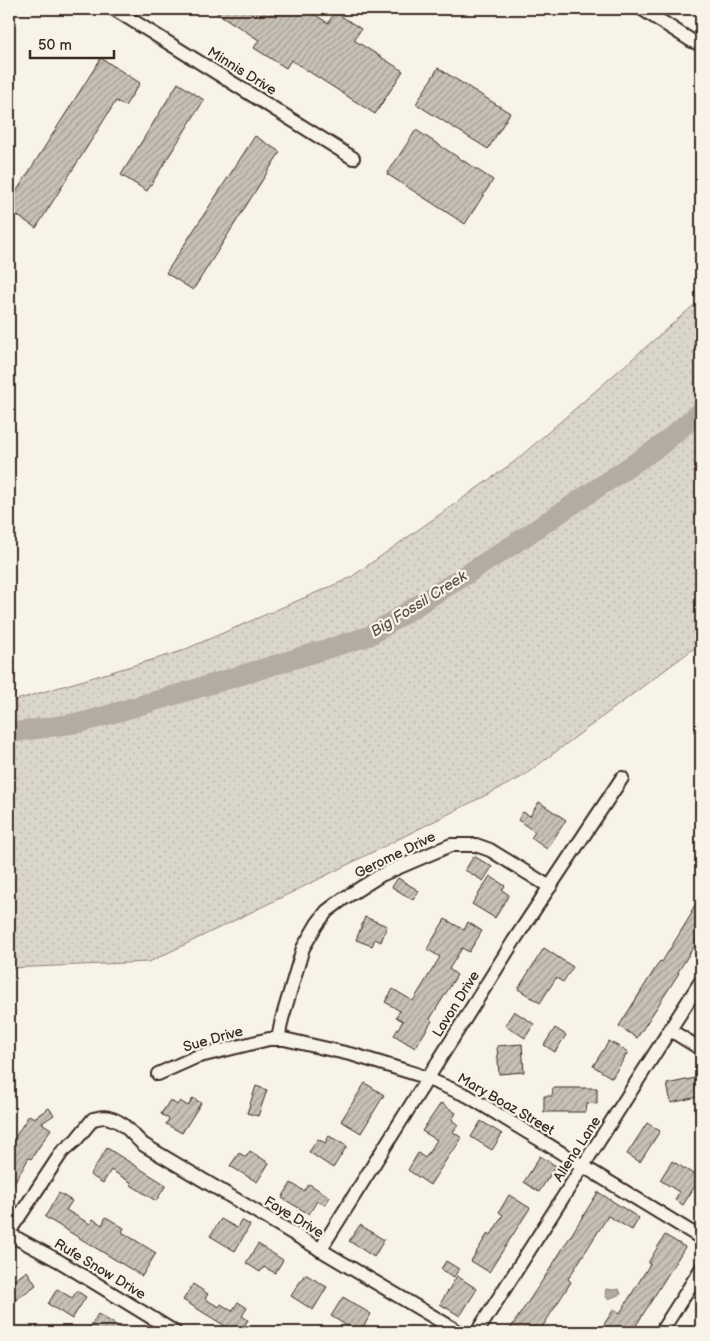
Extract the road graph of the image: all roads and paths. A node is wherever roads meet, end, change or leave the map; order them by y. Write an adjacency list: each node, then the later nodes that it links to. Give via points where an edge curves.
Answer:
1 (114, 9): 4 (street, Minnis Drive)
2 (642, 9): 3 (street)
3 (701, 45)
4 (353, 158)
5 (622, 778): 6 (street, Lavon Drive)
6 (550, 887): 9 (street, Gerome Drive, via 490,850 476,845 451,845 381,875 327,911 317,924 303,948); 12 (street, Lavon Drive)
7 (701, 981): 8 (street, Allena Lane)
8 (670, 1030): 10 (street); 13 (street, Allena Lane)
9 (278, 1039): 11 (street, Sue Drive, via 196,1057); 12 (street, Mary Boaz Street, via 354,1055)
10 (701, 1050)
11 (158, 1074)
12 (428, 1079): 13 (street, Mary Boaz Street, via 468,1096); 16 (street, Lavon Drive)
13 (584, 1166): 15 (street, Mary Boaz Street); 20 (street, Allena Lane)
14 (9, 1233): 16 (street, Faye Drive, via 62,1152 93,1119 108,1117 119,1122 144,1145); 18 (street, Rufe Snow Drive)
15 (701, 1238)
16 (320, 1250): 19 (street, Faye Drive)
17 (701, 1269): 21 (street)
18 (175, 1332)
19 (459, 1332)
20 (477, 1332)
21 (661, 1332)

